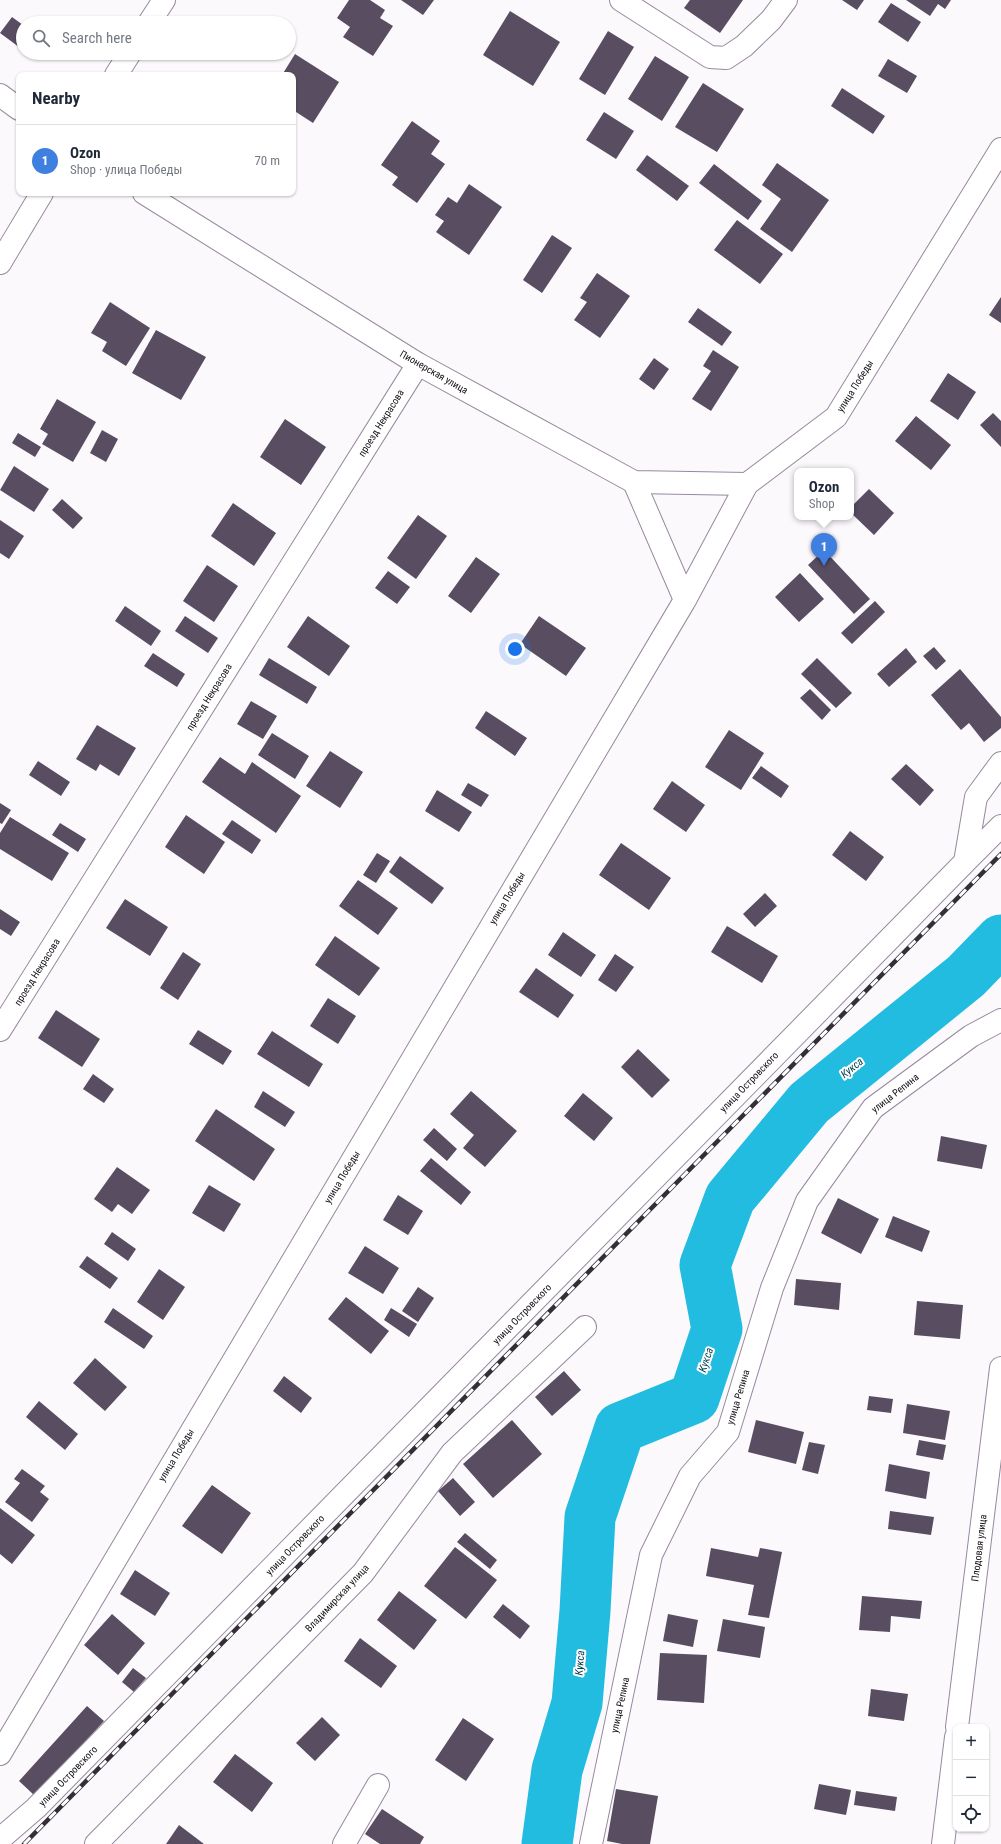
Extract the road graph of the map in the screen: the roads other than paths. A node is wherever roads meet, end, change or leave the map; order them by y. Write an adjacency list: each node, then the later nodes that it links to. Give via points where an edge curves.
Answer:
1 (164, 0): 4 (street)
2 (621, 0): 3 (street, via 710,56 726,58 744,46 771,20)
3 (786, 0)
4 (154, 16)
5 (126, 60): 6 (street)
6 (118, 72)
7 (0, 95): 8 (street)
8 (16, 107)
9 (1001, 150): 15 (street, улица Победы, via 836,417)
10 (40, 196): 12 (street)
11 (149, 196): 13 (street, Пионерская улица)
12 (0, 262)
13 (418, 364): 14 (street, Пионерская улица); 21 (street, проезд Некрасова)
14 (634, 482): 15 (street, Пионерская улица); 16 (street)
15 (748, 484): 16 (street, улица Победы)
16 (685, 600): 25 (street, улица Победы)
17 (1001, 762): 19 (street, via 976,797)
18 (1001, 826): 19 (street)
19 (966, 862): 28 (street, улица Островского, via 36,1808)
20 (1001, 1020): 31 (street, улица Репина, via 971,1036 873,1108 807,1201 772,1288 728,1432 690,1476 651,1555)
21 (0, 1030)
22 (586, 1327): 29 (street, Владимирская улица, via 452,1453 363,1573)
23 (1001, 1368): 24 (street, Плодовая улица)
24 (957, 1724)
25 (0, 1754)
26 (953, 1760): 32 (street)
27 (378, 1785): 30 (street)
28 (0, 1839)
29 (96, 1844)
30 (344, 1844)
31 (591, 1844)
32 (943, 1844)

